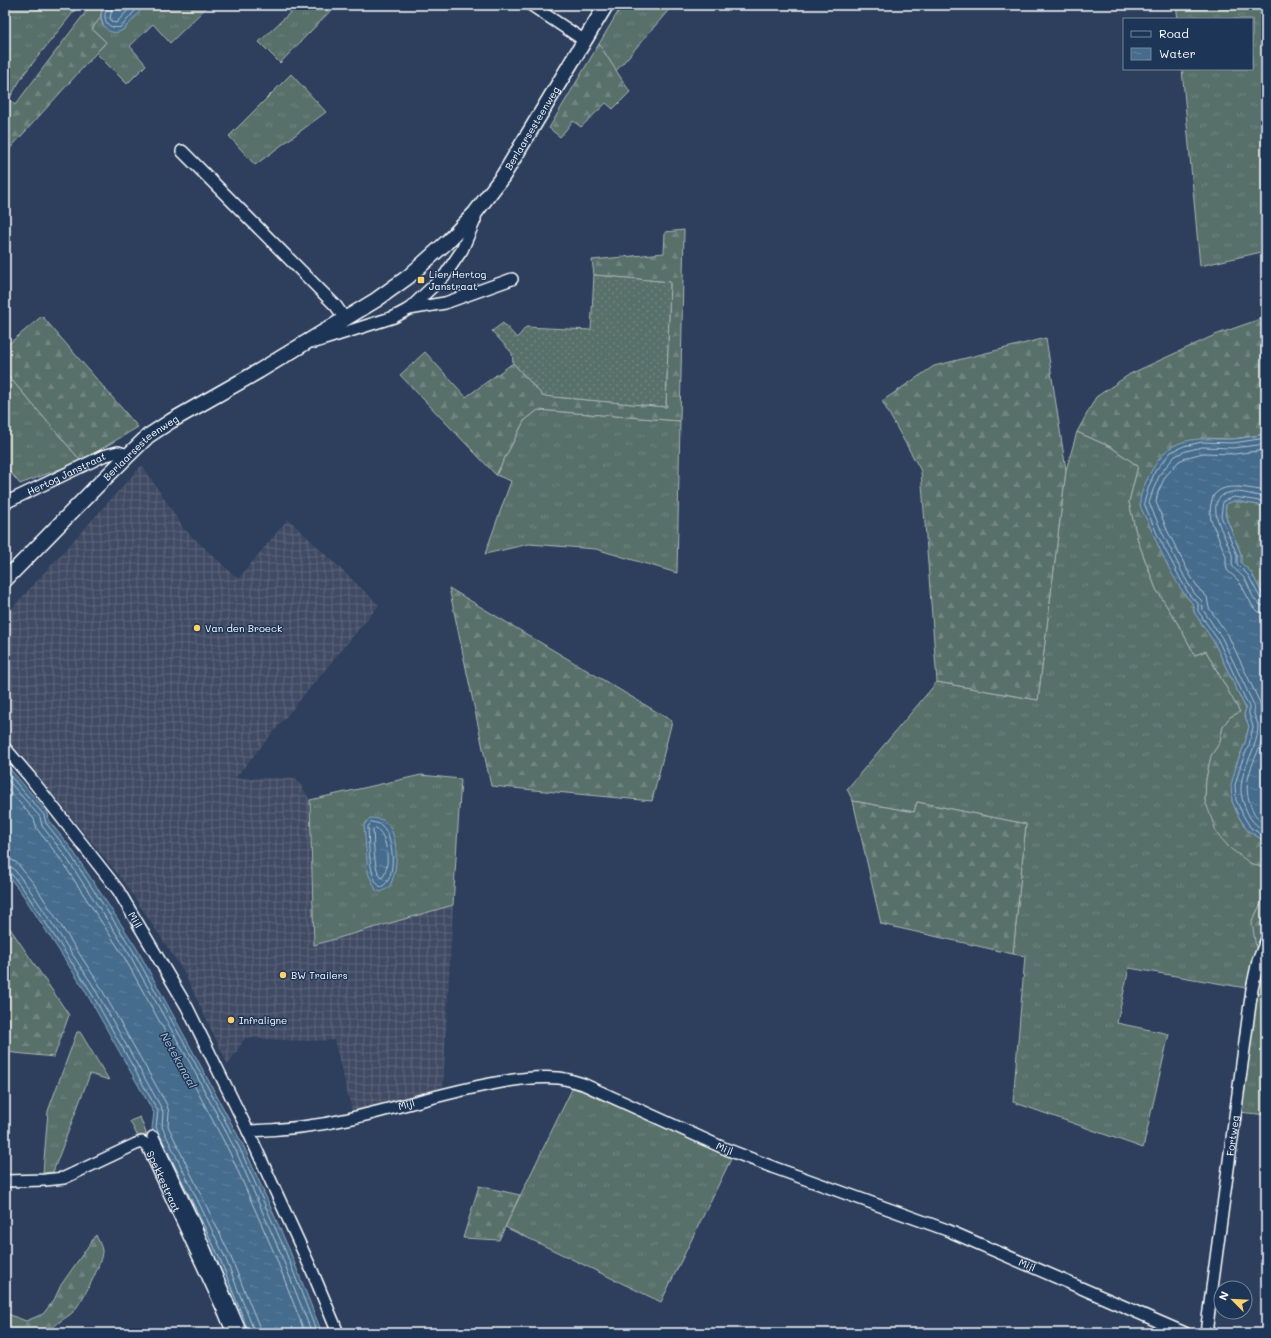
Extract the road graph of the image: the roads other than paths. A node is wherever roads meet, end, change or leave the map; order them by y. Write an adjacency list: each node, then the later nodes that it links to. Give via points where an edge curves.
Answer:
1 (531, 5): 3 (street)
2 (606, 5): 3 (street, Berlaarsesteenweg)
3 (585, 41): 5 (street, Berlaarsesteenweg, via 513,161)
4 (182, 151): 8 (street, via 336,306)
5 (475, 213): 7 (street, Berlaarsesteenweg, via 475,220 462,250 445,275); 8 (street, Berlaarsesteenweg, via 408,277)
6 (512, 279): 7 (street, Berlaarsesteenweg, via 445,303)
7 (408, 309): 9 (street, Berlaarsesteenweg, via 394,317)
8 (345, 319): 9 (street, Berlaarsesteenweg)
9 (301, 346): 10 (street, Berlaarsesteenweg, via 171,421 148,436)
10 (128, 455): 11 (street, Hertog Janstraat, via 118,452 103,456); 12 (street, Berlaarsesteenweg)
11 (5, 503)
12 (5, 580)
13 (5, 748): 15 (street, Mijl, via 118,890 187,1007)
14 (1266, 941): 22 (street, Fortweg, via 1258,961 1252,989)
15 (248, 1131): 20 (street, Mijl); 21 (street, Mijl, via 346,1120 477,1086 507,1081 545,1078 572,1080 733,1152 952,1232)
16 (153, 1137): 19 (street)
17 (5, 1181): 18 (street, Spekkestraat, via 64,1178 136,1144 142,1142 147,1145)
18 (232, 1333)
19 (241, 1333)
20 (338, 1333)
21 (1185, 1333)
22 (1206, 1333)

